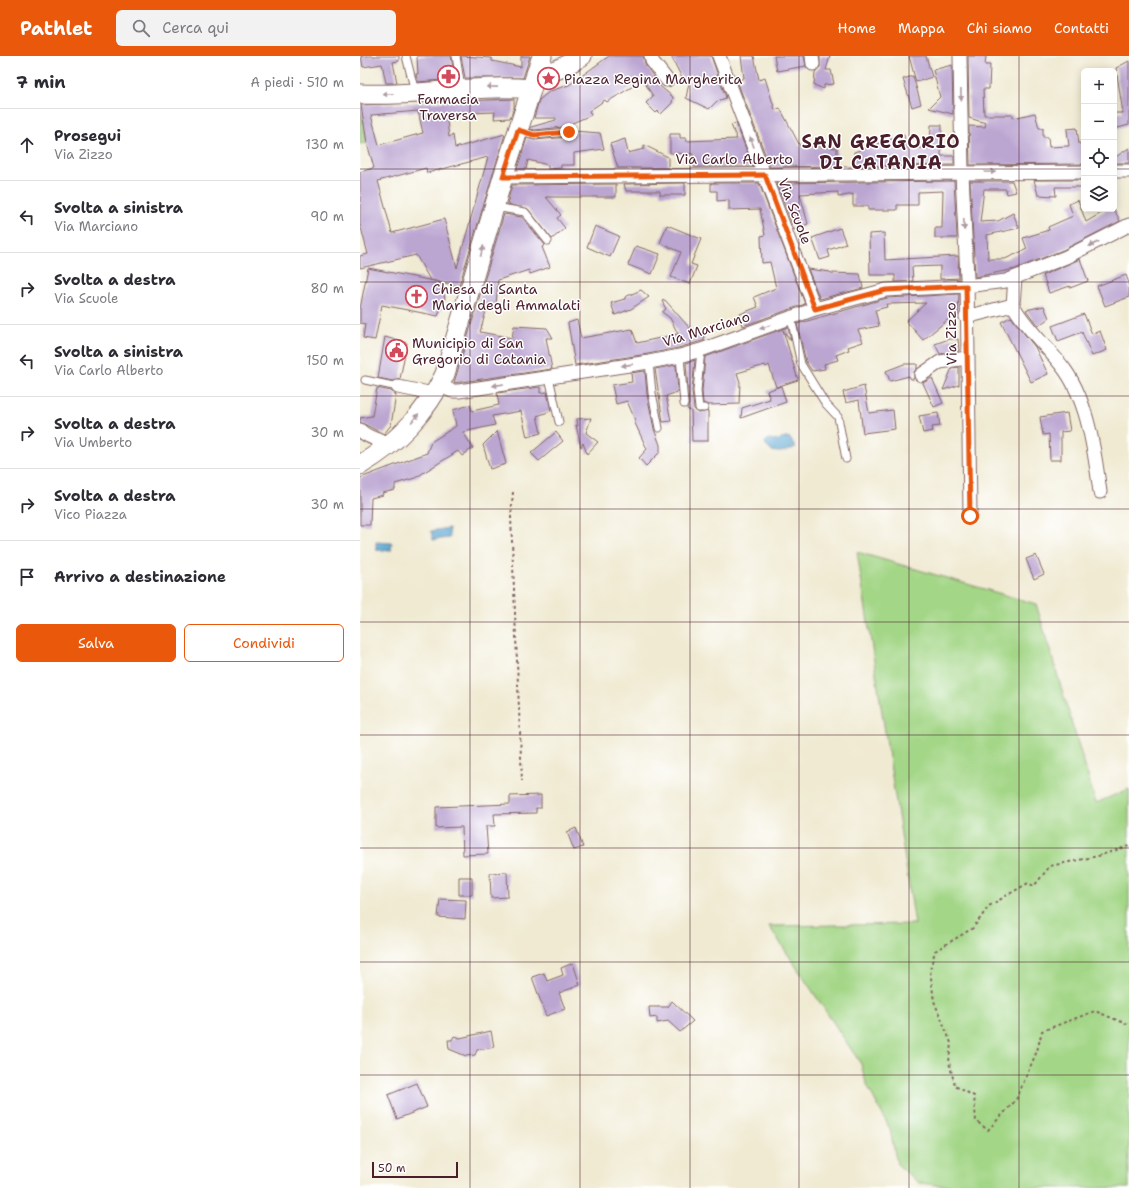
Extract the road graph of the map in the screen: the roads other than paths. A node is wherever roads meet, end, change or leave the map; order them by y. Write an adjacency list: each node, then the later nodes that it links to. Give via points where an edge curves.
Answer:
1 (406, 56): 10 (lane)
2 (456, 56): 9 (lane)
3 (582, 56): 7 (street, via 544,74)
4 (651, 56): 8 (street, via 652,62)
5 (720, 56): 18 (street, Via Scuole, one-way to 5)
6 (960, 56): 17 (street, Via Zizzo, one-way to 17)
7 (536, 72): 9 (street, one-way to 9); 12 (street)
8 (667, 80)
9 (462, 88): 10 (street)
10 (415, 92): 11 (street, one-way to 11)
11 (360, 94)
12 (518, 130): 13 (lane, via 534,135); 19 (street)
13 (569, 132)
14 (1117, 171): 15 (street)
15 (1129, 171)
16 (1081, 172): 17 (street, Via Carlo Alberto, one-way to 16)
17 (962, 173): 18 (street, Via Carlo Alberto); 24 (street, Via Zizzo, one-way to 24)
18 (765, 175): 19 (street, Via Carlo Alberto); 25 (street, Via Scuole)
19 (503, 177): 20 (street)
20 (495, 207): 22 (lane, via 526,212); 37 (street, one-way to 20)
21 (1129, 225): 23 (street, Via Marciano, one-way to 23, via 1066,257)
22 (548, 241)
23 (1019, 276): 24 (street, Via Marciano, via 1006,281); 26 (street)
24 (966, 286): 25 (street, Via Marciano, via 886,290); 27 (street, Via Zizzo)
25 (815, 309): 28 (street, Via Marciano)
26 (1015, 309): 27 (street); 46 (street, via 1066,371 1077,392 1087,422)
27 (966, 317): 31 (street, Via Zizzo)
28 (791, 318): 29 (street, Via Marciano, one-way to 29); 44 (lane, via 801,364 825,403 838,417)
29 (701, 350): 30 (street, Via Marciano); 39 (lane, via 697,391 699,408)
30 (680, 356): 32 (street, Via Marciano); 38 (lane)
31 (967, 358): 33 (street, via 940,362); 47 (street, Via Zizzo)
32 (649, 362): 34 (street, Via Marciano, one-way to 34); 41 (lane, via 652,393)
33 (921, 375)
34 (549, 377): 37 (street, Via Marciano, one-way to 37); 40 (lane)
35 (365, 380): 36 (lane)
36 (398, 387): 37 (street, Via Marciano)
37 (442, 390): 43 (street, one-way to 37)
38 (684, 404)
39 (704, 408)
40 (560, 422)
41 (660, 428)
42 (360, 430): 43 (street, via 366,436 381,439)
43 (388, 446): 45 (street)
44 (846, 459)
45 (360, 465)
46 (1100, 492)
47 (970, 516)

